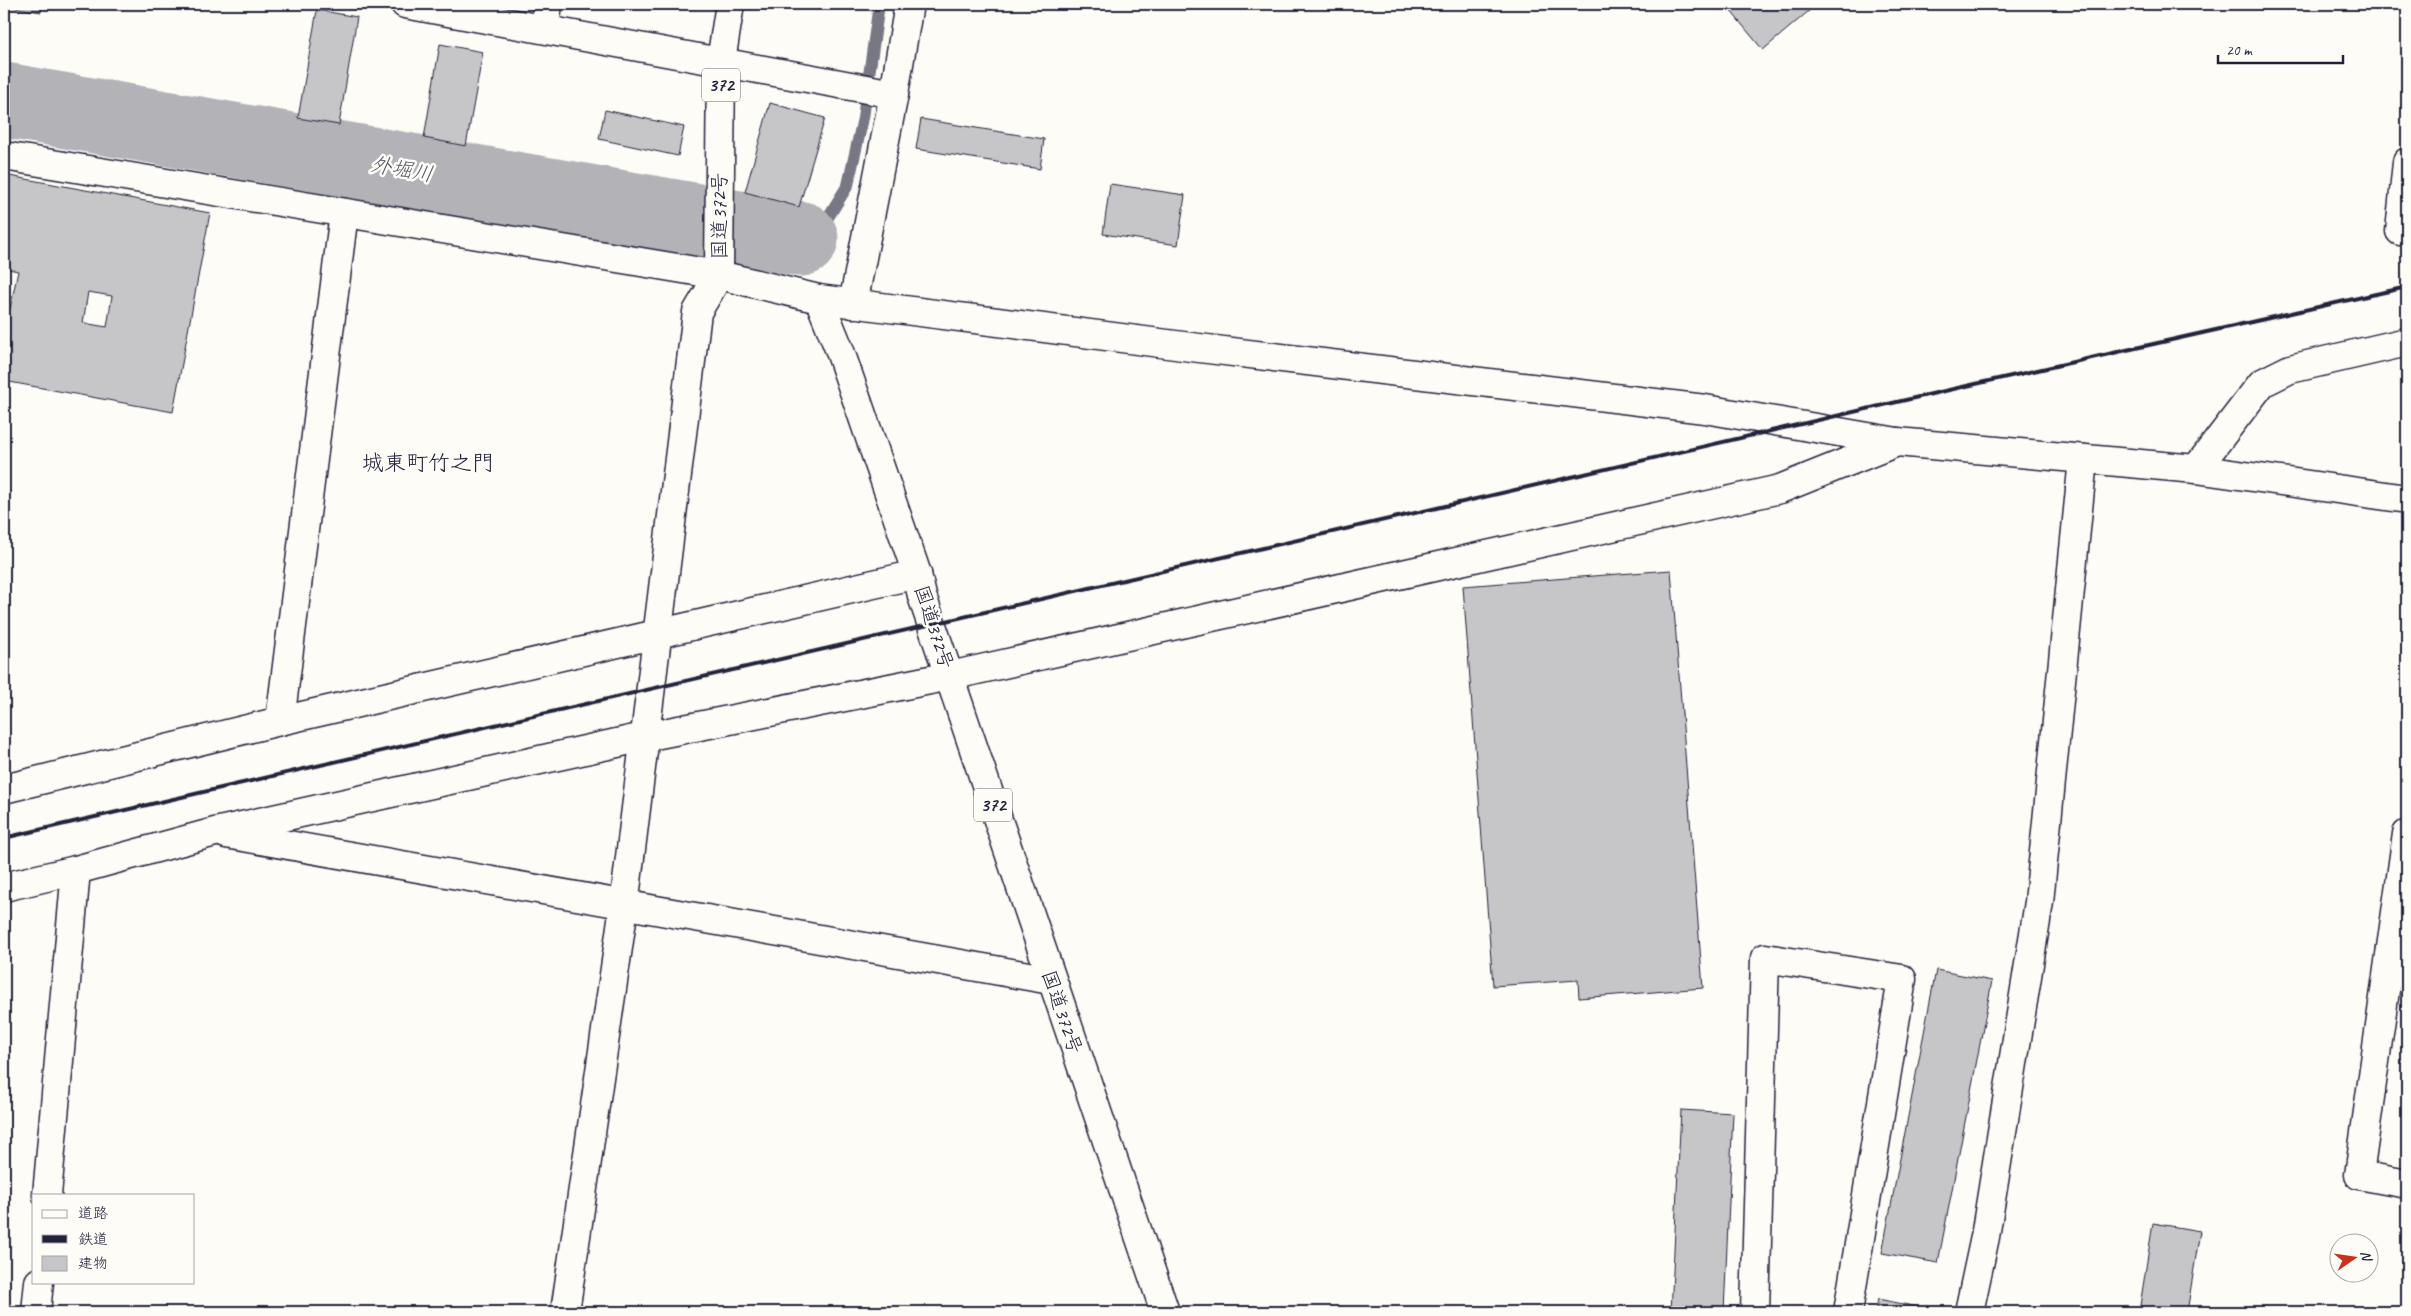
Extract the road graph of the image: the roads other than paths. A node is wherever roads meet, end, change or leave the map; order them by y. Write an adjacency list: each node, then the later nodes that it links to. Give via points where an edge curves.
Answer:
1 (404, 4): 4 (main road)
2 (730, 4): 5 (main road, 国道372号 / 372)
3 (909, 4): 6 (main road)
4 (547, 16): 5 (main road)
5 (721, 61): 6 (main road); 11 (main road, 国道372号 / 372)
6 (894, 94): 13 (main road)
7 (4, 156): 9 (main road)
8 (2407, 162): 10 (main road)
9 (344, 213): 11 (main road); 22 (main road)
10 (2400, 231)
11 (719, 275): 12 (main road, 国道372号); 20 (main road, via 697,312)
12 (819, 299): 13 (main road); 19 (main road, 国道372号 / 372)
13 (854, 304): 15 (main road, via 1705,409)
14 (2407, 342): 17 (main road, via 2290,368 2262,383)
15 (1897, 442): 16 (main road); 21 (main road, via 1780,489)
16 (2083, 459): 17 (main road); 39 (main road, via 2039,902 1984,1236)
17 (2196, 469): 18 (main road)
18 (2407, 499)
19 (917, 574): 20 (main road); 21 (main road, 国道372号 / 372)
20 (657, 634): 22 (main road); 23 (main road)
21 (950, 676): 23 (main road); 30 (main road, 国道372号 / 372)
22 (280, 721): 24 (main road)
23 (644, 738): 25 (main road); 29 (main road)
24 (4, 789)
25 (214, 832): 27 (main road); 29 (main road)
26 (2407, 834): 31 (main road, via 2359,1175)
27 (76, 870): 28 (main road); 32 (main road)
28 (4, 887)
29 (624, 906): 30 (main road); 35 (main road)
30 (1051, 980): 36 (main road, 国道372号 / 372)
31 (2407, 1184)
32 (47, 1194)
33 (39, 1284): 34 (main road)
34 (36, 1312)
35 (565, 1312)
36 (1165, 1312)
37 (1755, 1312): 38 (main road, via 1765,958 1902,980)
38 (1848, 1312)
39 (1968, 1312)

